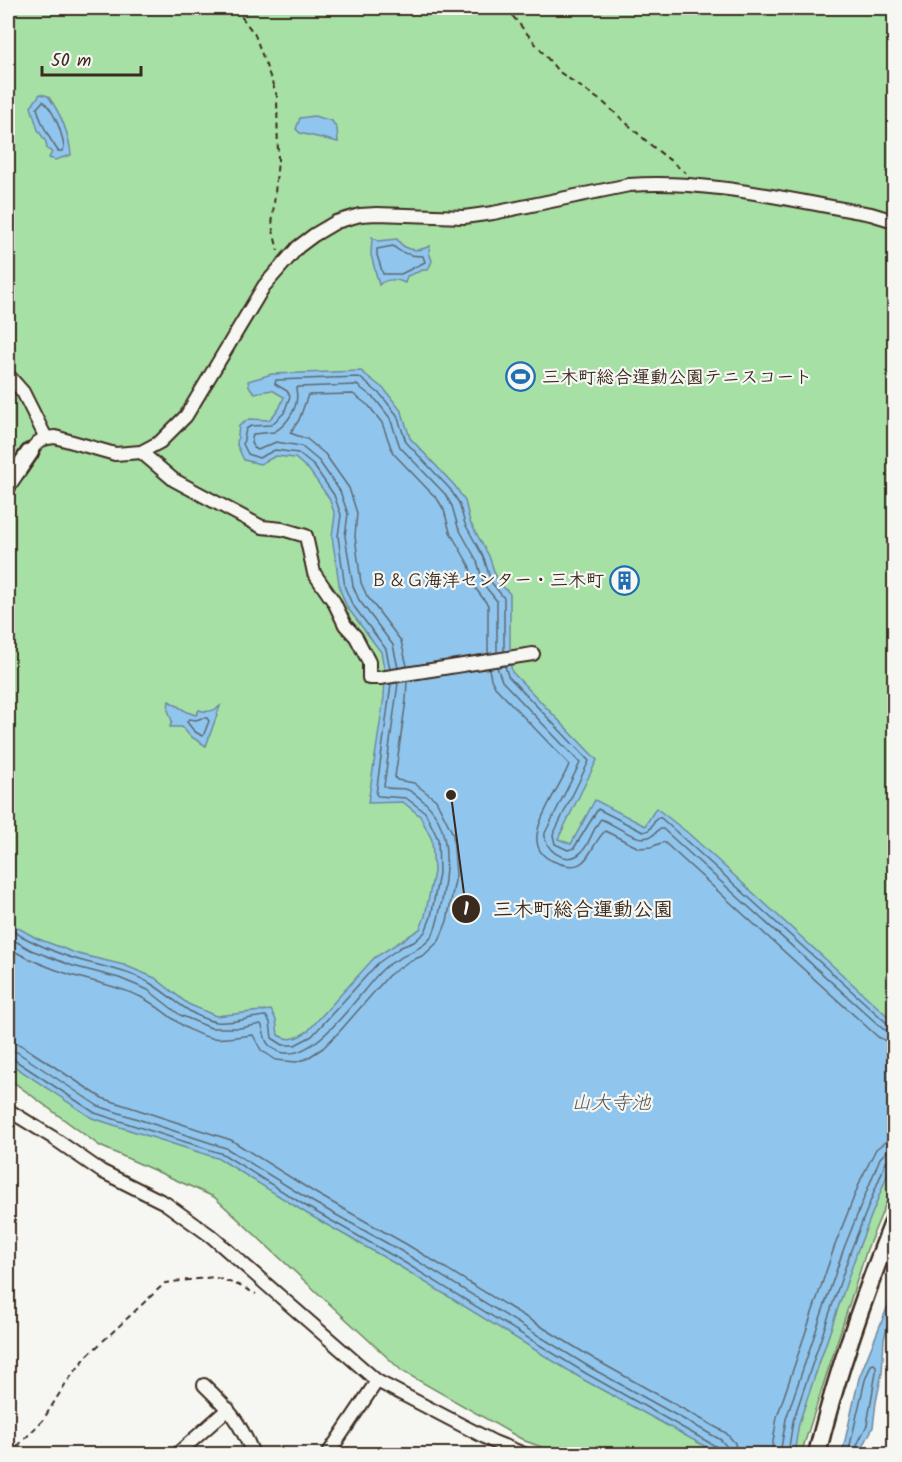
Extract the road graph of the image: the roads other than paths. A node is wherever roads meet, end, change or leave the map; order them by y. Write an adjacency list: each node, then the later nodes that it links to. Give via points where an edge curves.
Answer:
1 (894, 221): 5 (street, via 702,185 652,183 464,217 377,214 336,222 314,234 281,265 264,286 186,417 160,442)
2 (8, 375): 3 (street, via 23,392)
3 (46, 438): 4 (street, via 37,441); 5 (street, via 55,437 115,454)
4 (30, 452): 6 (street)
5 (141, 452): 7 (street, via 174,480 262,527 306,536 314,573 369,662 369,678)
6 (8, 484)
7 (532, 654)
8 (8, 1110): 10 (street, via 101,1171 165,1203 211,1236)
9 (894, 1220): 17 (street, via 825,1419)
10 (377, 1381): 15 (street); 16 (street)
11 (204, 1385): 12 (street)
12 (228, 1409): 13 (street); 14 (street)
13 (177, 1455)
14 (253, 1455)
15 (328, 1455)
16 (524, 1455)
17 (817, 1455)

